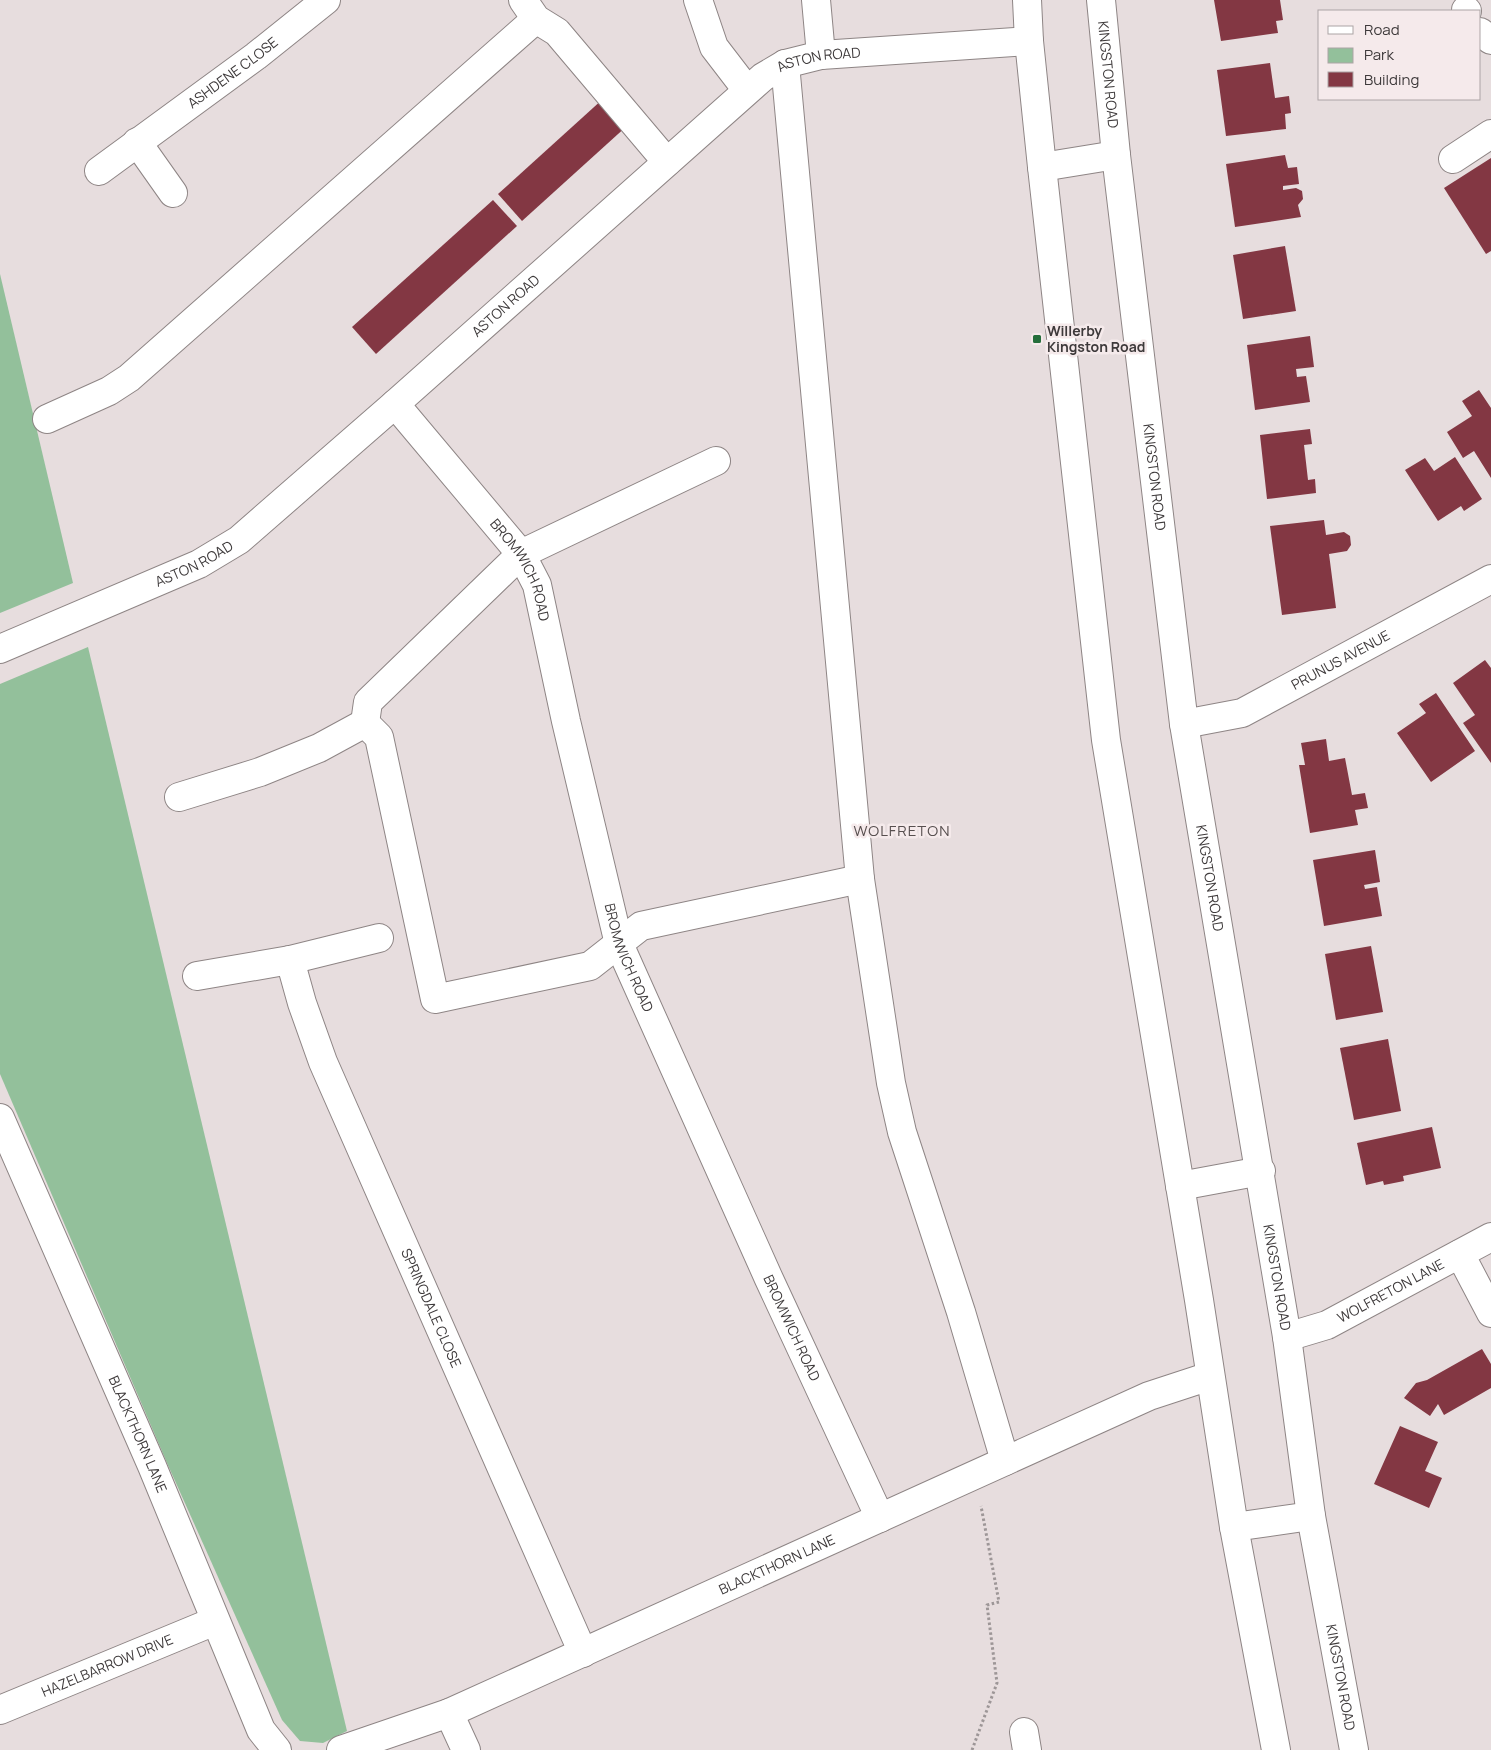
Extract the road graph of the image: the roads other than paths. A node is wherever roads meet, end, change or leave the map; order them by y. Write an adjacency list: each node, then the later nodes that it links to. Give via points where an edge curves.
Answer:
1 (326, 0): 14 (street, ASHDENE CLOSE, via 256,56)
2 (698, 0): 12 (street, via 714,47)
3 (816, 0): 10 (street)
4 (1027, 0): 9 (street)
5 (1101, 0): 15 (street, KINGSTON ROAD)
6 (529, 10): 17 (street, via 557,32); 22 (street, via 129,378 109,391)
7 (1481, 29): 8 (street)
8 (1491, 40)
9 (1029, 41): 10 (street, ASTON ROAD); 18 (street)
10 (821, 55): 11 (street, ASTON ROAD)
11 (785, 64): 12 (street, ASTON ROAD); 30 (street)
12 (747, 90): 17 (street, ASTON ROAD)
13 (1491, 134): 16 (street)
14 (137, 142): 19 (street, ASHDENE CLOSE); 20 (street)
15 (1116, 155): 18 (street); 28 (street, KINGSTON ROAD)
16 (1453, 159)
17 (667, 162): 21 (street, ASTON ROAD)
18 (1042, 167): 37 (street, via 1106,740)
19 (99, 171)
20 (173, 193)
21 (395, 404): 24 (street, BROMWICH ROAD); 26 (street, ASTON ROAD, via 239,540 199,564)
22 (47, 419)
23 (716, 461): 24 (street)
24 (521, 554): 27 (street, via 368,702); 32 (street, BROMWICH ROAD, via 536,585)
25 (1491, 579): 28 (street, PRUNUS AVENUE, via 1242,713)
26 (0, 649)
27 (365, 723): 29 (street, via 320,748 260,772); 32 (street, via 379,737 435,999 590,966)
28 (1184, 724): 36 (street, KINGSTON ROAD)
29 (179, 797)
30 (860, 879): 32 (street, via 641,926); 43 (street, via 891,1083 902,1132 962,1312)
31 (379, 938): 33 (street)
32 (619, 944): 45 (street, BROMWICH ROAD)
33 (290, 960): 34 (street); 48 (street, SPRINGDALE CLOSE, via 323,1062)
34 (197, 976)
35 (0, 1118): 47 (street, BLACKTHORN LANE, via 152,1466)
36 (1260, 1172): 37 (street); 41 (street, KINGSTON ROAD)
37 (1180, 1186): 42 (street)
38 (1491, 1237): 39 (street, WOLFRETON LANE)
39 (1460, 1254): 40 (street); 41 (street, WOLFRETON LANE, via 1327,1324)
40 (1491, 1312)
41 (1287, 1336): 44 (street, KINGSTON ROAD)
42 (1210, 1376): 43 (street, BLACKTHORN LANE, via 1149,1396); 46 (street)
43 (1006, 1461): 45 (street, BLACKTHORN LANE)
44 (1311, 1516): 46 (street); 55 (street, KINGSTON ROAD)
45 (880, 1518): 48 (street, BLACKTHORN LANE)
46 (1234, 1527): 54 (street)
47 (215, 1621): 49 (street, HAZELBARROW DRIVE); 51 (street, BLACKTHORN LANE, via 261,1730)
48 (583, 1654): 50 (street, BLACKTHORN LANE)
49 (0, 1710)
50 (449, 1713): 52 (street, BLACKTHORN LANE); 53 (street)
51 (277, 1750)
52 (342, 1750)
53 (466, 1750)
54 (1276, 1750)
55 (1354, 1750)

